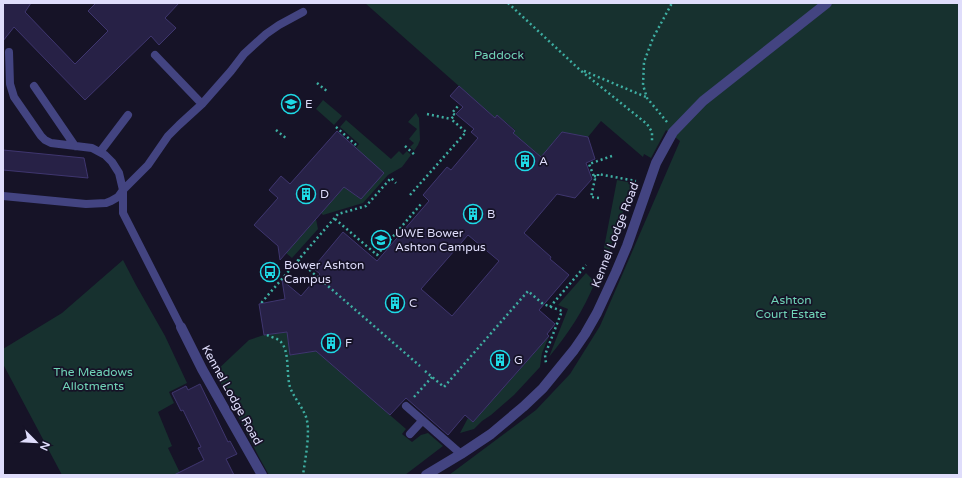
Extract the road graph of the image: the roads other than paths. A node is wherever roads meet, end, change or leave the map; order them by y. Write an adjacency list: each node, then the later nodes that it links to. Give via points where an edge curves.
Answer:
1 (828, 3): 16 (street, Kennel Lodge Road, via 703,100 673,132 656,163 622,258 585,334 543,388 491,434)
2 (303, 12): 6 (lane, via 279,25 256,43)
3 (9, 52): 8 (lane, via 10,84 14,97 41,136 51,143)
4 (155, 55): 6 (lane)
5 (34, 86): 8 (lane)
6 (202, 104): 10 (lane, via 168,136 148,165)
7 (128, 115): 9 (lane)
8 (75, 146): 9 (lane, via 92,148)
9 (100, 152): 10 (lane, via 112,162 119,174)
10 (123, 190): 11 (lane, via 118,197 106,204); 12 (lane, via 124,213)
11 (3, 196)
12 (181, 328): 17 (street, Kennel Lodge Road)
13 (406, 406): 14 (lane)
14 (422, 421): 15 (lane); 16 (lane)
15 (410, 434)
16 (461, 454): 18 (street, Kennel Lodge Road)
17 (262, 475)
18 (426, 475)

